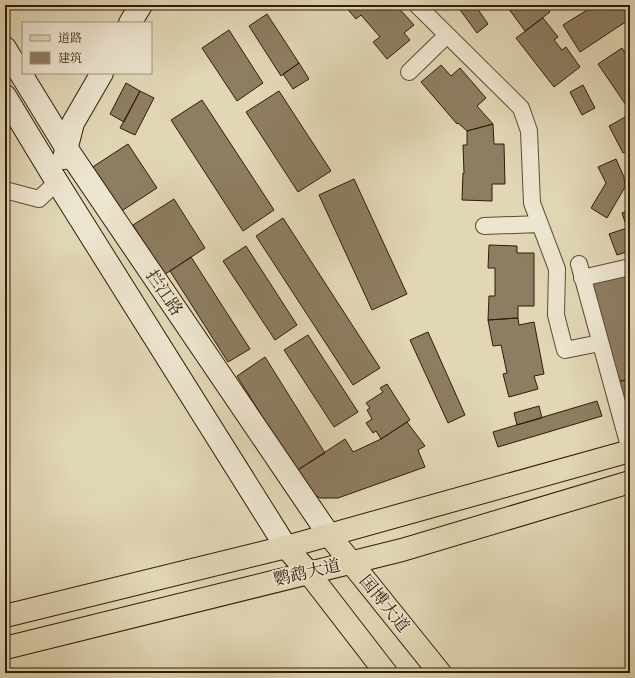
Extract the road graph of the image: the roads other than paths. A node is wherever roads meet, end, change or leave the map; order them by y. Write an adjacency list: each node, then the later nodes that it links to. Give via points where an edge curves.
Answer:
1 (141, 5): 3 (main road)
2 (417, 5): 4 (street)
3 (131, 22)
4 (447, 34): 6 (street); 12 (street, via 521,108 529,131 532,203)
5 (5, 48): 9 (main road, 拦江路)
6 (409, 72)
7 (101, 74): 9 (main road, via 73,123)
8 (5, 96): 10 (main road, 拦江路)
9 (66, 149): 10 (main road); 18 (main road, 拦江路)
10 (58, 182): 11 (street, via 39,199); 19 (main road, 拦江路)
11 (5, 190)
12 (540, 224): 13 (street); 15 (street, via 557,268 556,315 565,350)
13 (484, 226)
14 (630, 267): 15 (street, via 581,271)
15 (600, 343): 16 (street)
16 (630, 450): 18 (main road, 鹦鹉大道)
17 (630, 482): 20 (main road, 鹦鹉大道, via 410,548)
18 (329, 535): 19 (main road, 鹦鹉大道); 20 (main road, 国博大道)
19 (286, 547): 21 (main road); 22 (main road, 鹦鹉大道)
20 (351, 563): 21 (main road, 鹦鹉大道); 25 (main road, 国博大道)
21 (308, 572): 23 (main road, 鹦鹉大道); 24 (main road)
22 (5, 616)
23 (5, 648)
24 (386, 673)
25 (440, 673)

